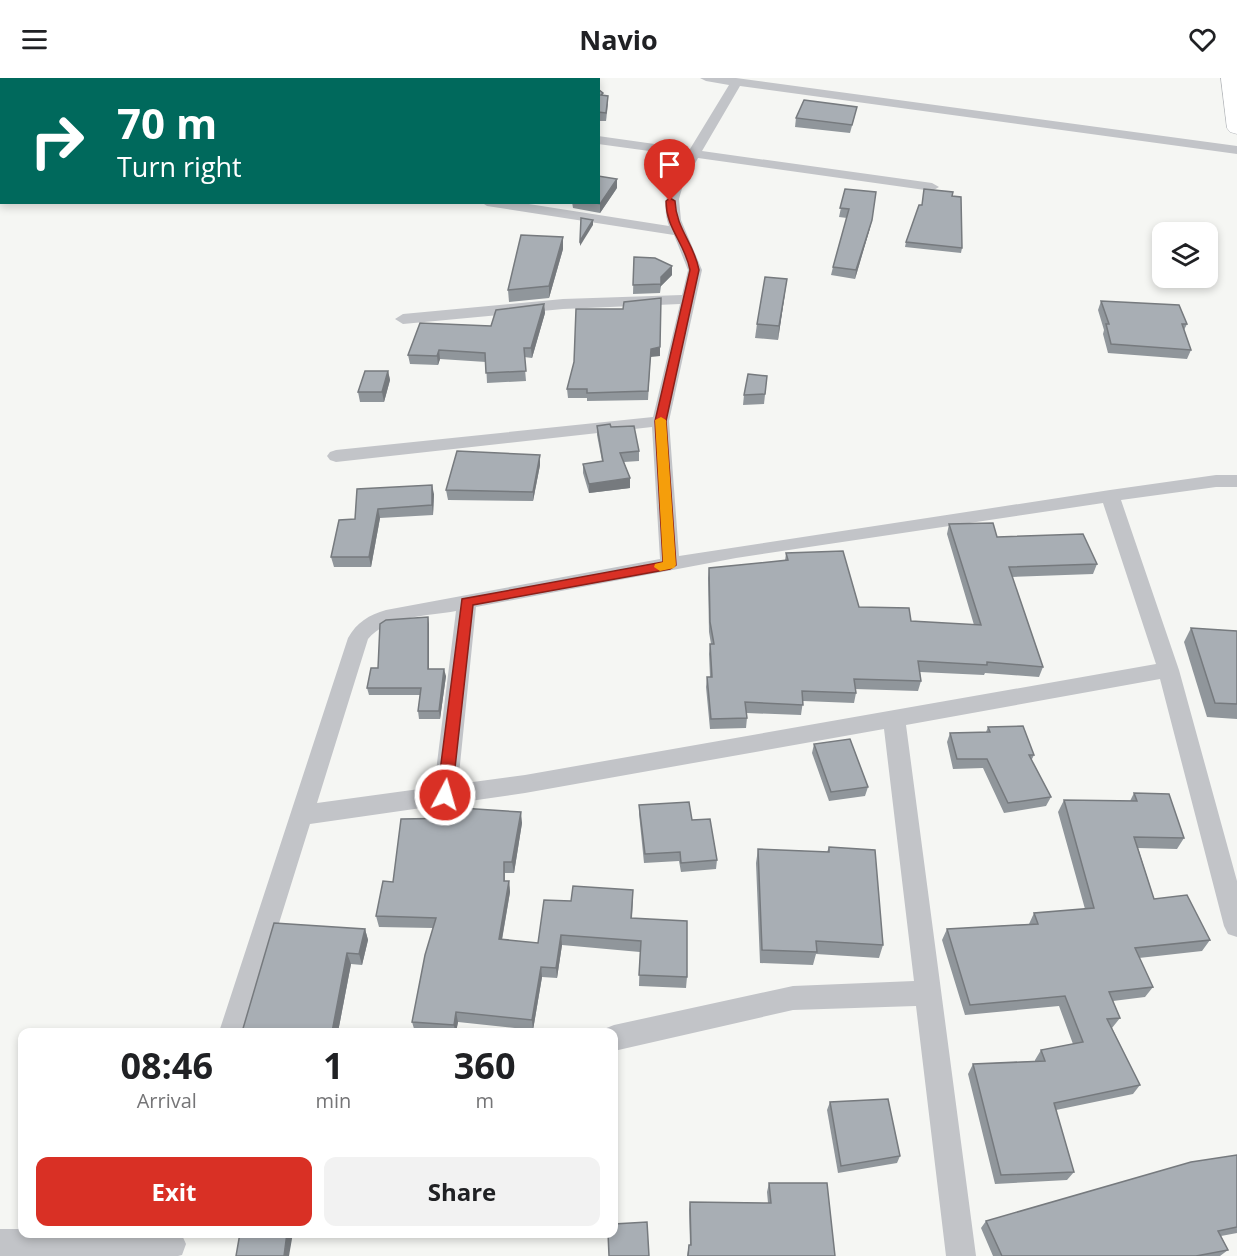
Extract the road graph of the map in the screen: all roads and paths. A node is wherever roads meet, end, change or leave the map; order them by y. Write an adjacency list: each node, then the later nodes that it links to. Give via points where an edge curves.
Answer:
1 (706, 78): 3 (street)
2 (1230, 78): 4 (main road)
3 (736, 82): 6 (street); 7 (street)
4 (1237, 129)
5 (600, 140): 7 (street)
6 (1237, 150)
7 (693, 154): 8 (street); 10 (street, via 670,201 671,217)
8 (932, 187)
9 (500, 204): 10 (street)
10 (679, 232): 11 (street, via 692,255 695,270)
11 (689, 299): 12 (street, via 563,304); 13 (street)
12 (403, 319)
13 (660, 421): 14 (street); 17 (street)
14 (336, 456)
15 (1237, 481): 16 (street)
16 (1110, 496): 17 (street); 19 (street)
17 (670, 565): 18 (street)
18 (467, 602): 21 (street); 22 (street, via 386,617 364,628)
19 (1168, 670): 20 (street); 23 (street)
20 (894, 720): 21 (street); 24 (street)
21 (445, 795): 22 (street)
22 (303, 815): 25 (street)
23 (1237, 926)
24 (928, 993): 26 (street, via 793,998); 29 (street)
25 (233, 1028)
26 (618, 1037)
27 (0, 1244): 28 (street)
28 (171, 1244)
29 (961, 1256)

